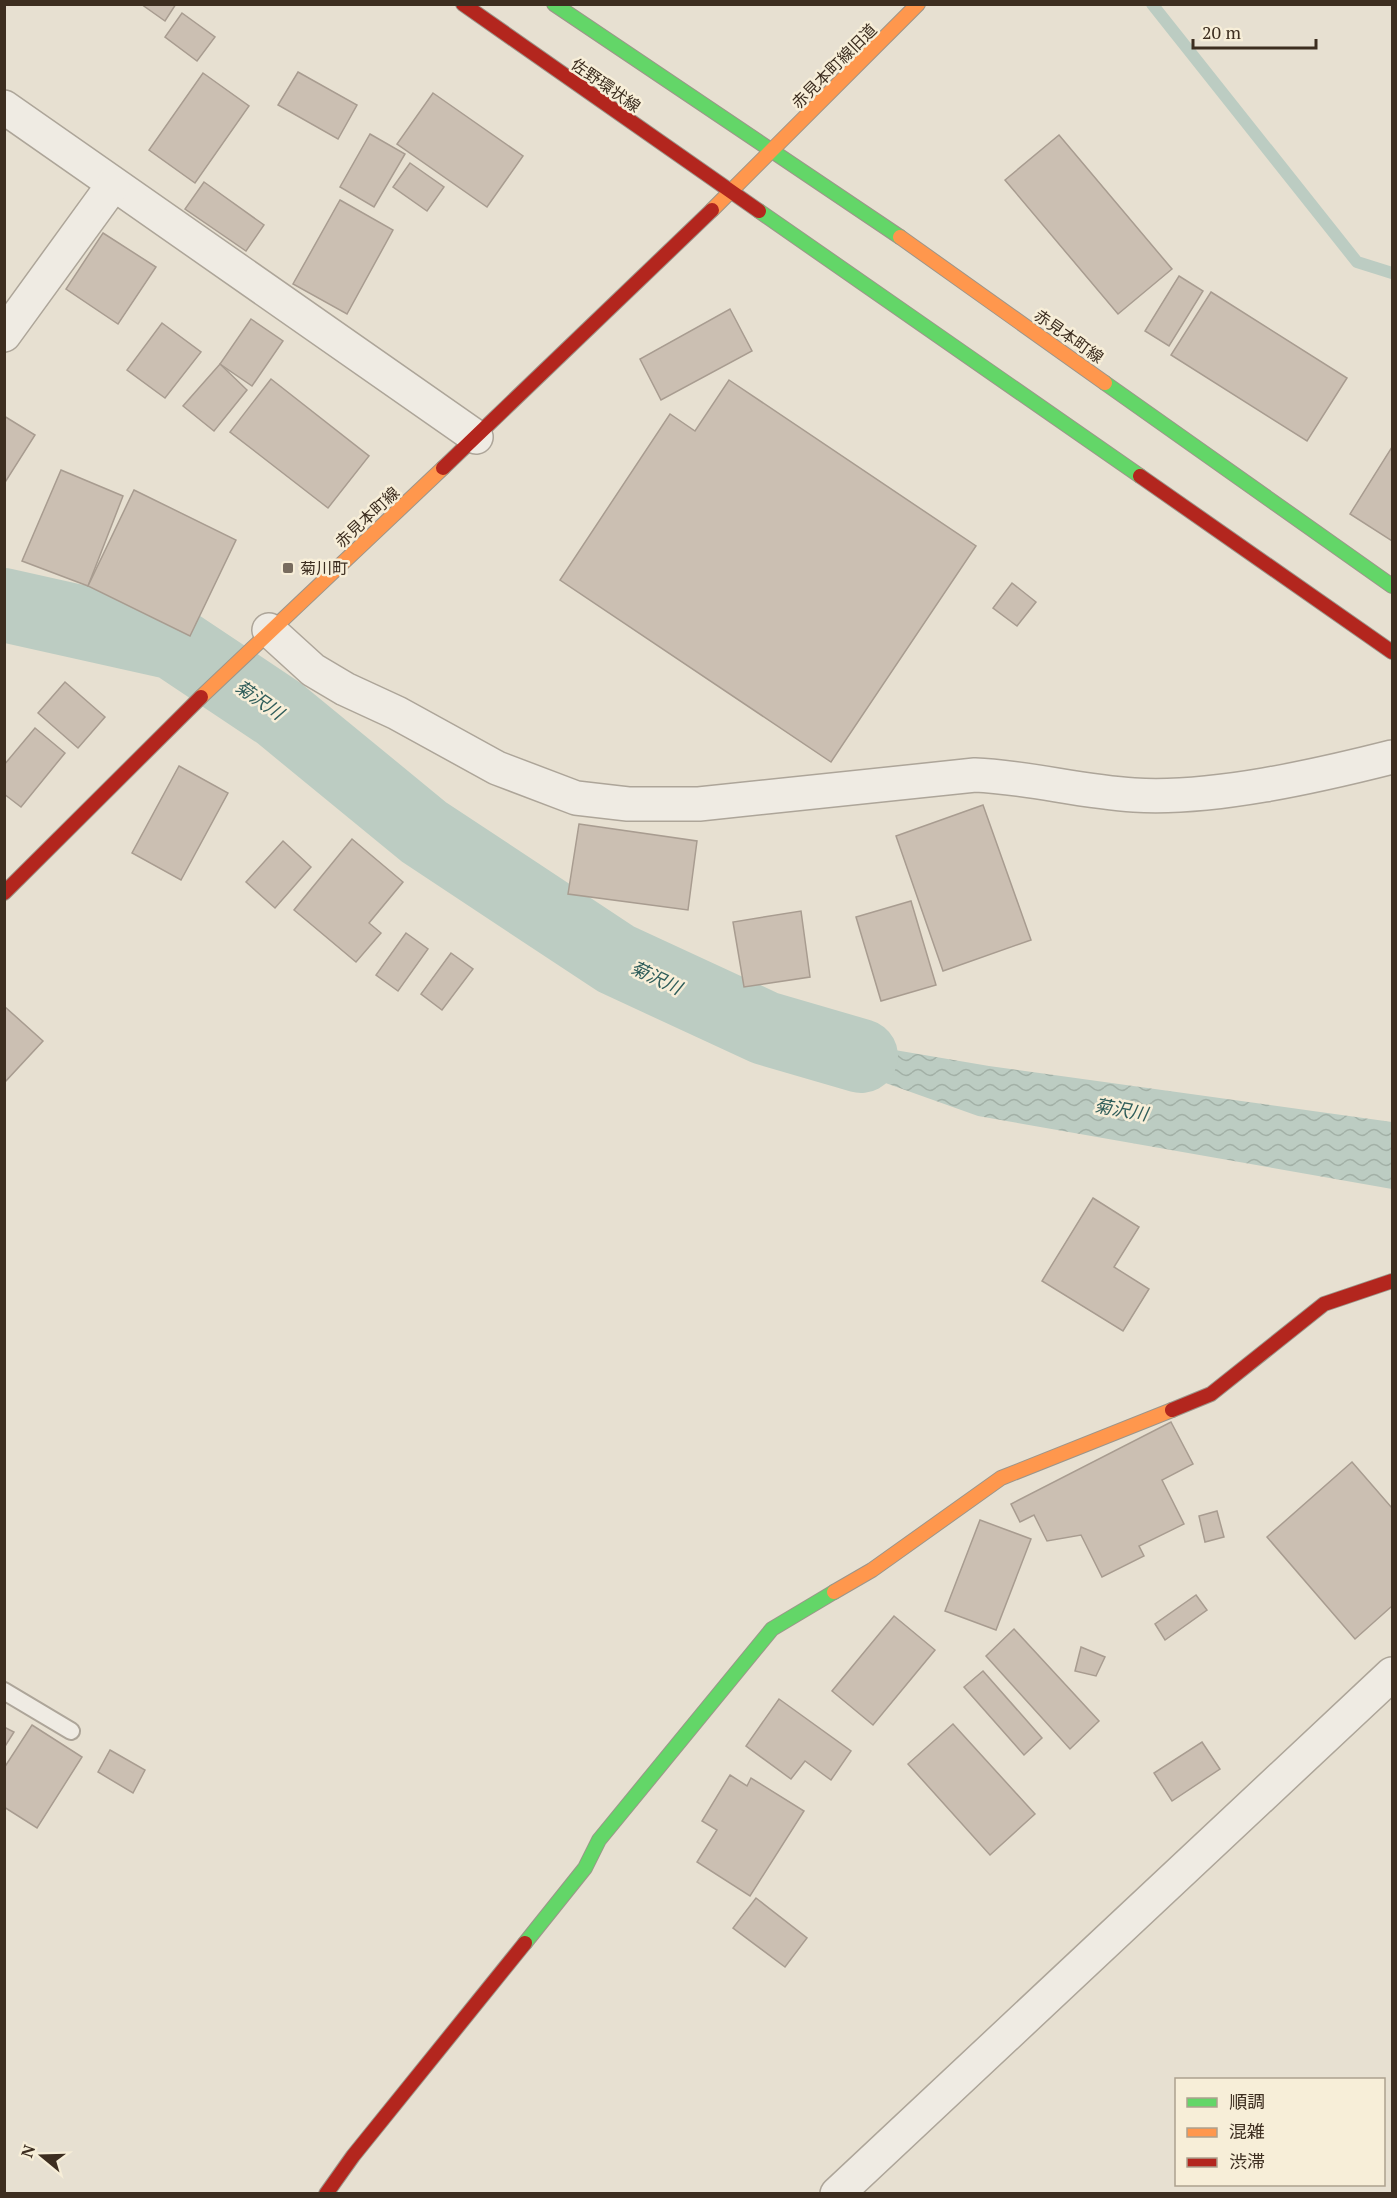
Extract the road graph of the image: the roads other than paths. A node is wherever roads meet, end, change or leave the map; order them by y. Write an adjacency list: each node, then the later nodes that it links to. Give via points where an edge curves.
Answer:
1 (463, 4): 7 (main road, 佐野環状線)
2 (554, 4): 5 (main road)
3 (918, 4): 5 (main road, 赤見本町線旧道)
4 (4, 107): 6 (street)
5 (773, 152): 7 (main road, 赤見本町線); 10 (main road, 赤見本町線)
6 (113, 185): 8 (street); 9 (street)
7 (730, 193): 9 (main road, 赤見本町線); 12 (main road)
8 (4, 335)
9 (476, 437): 11 (main road, 赤見本町線)
10 (1392, 586)
11 (258, 640): 13 (street, via 497,768 576,798 628,804 699,804 975,775 1005,776 1088,791 1169,795 1257,784); 14 (main road, 赤見本町線)
12 (1392, 652)
13 (1392, 757)
14 (4, 893)
15 (1392, 1281): 19 (main road, via 1324,1304 1211,1394 1001,1478 872,1570 772,1629 598,1840 585,1868)
16 (1392, 1674): 20 (street)
17 (4, 1691): 18 (lane)
18 (71, 1731)
19 (326, 2193)
20 (837, 2193)

